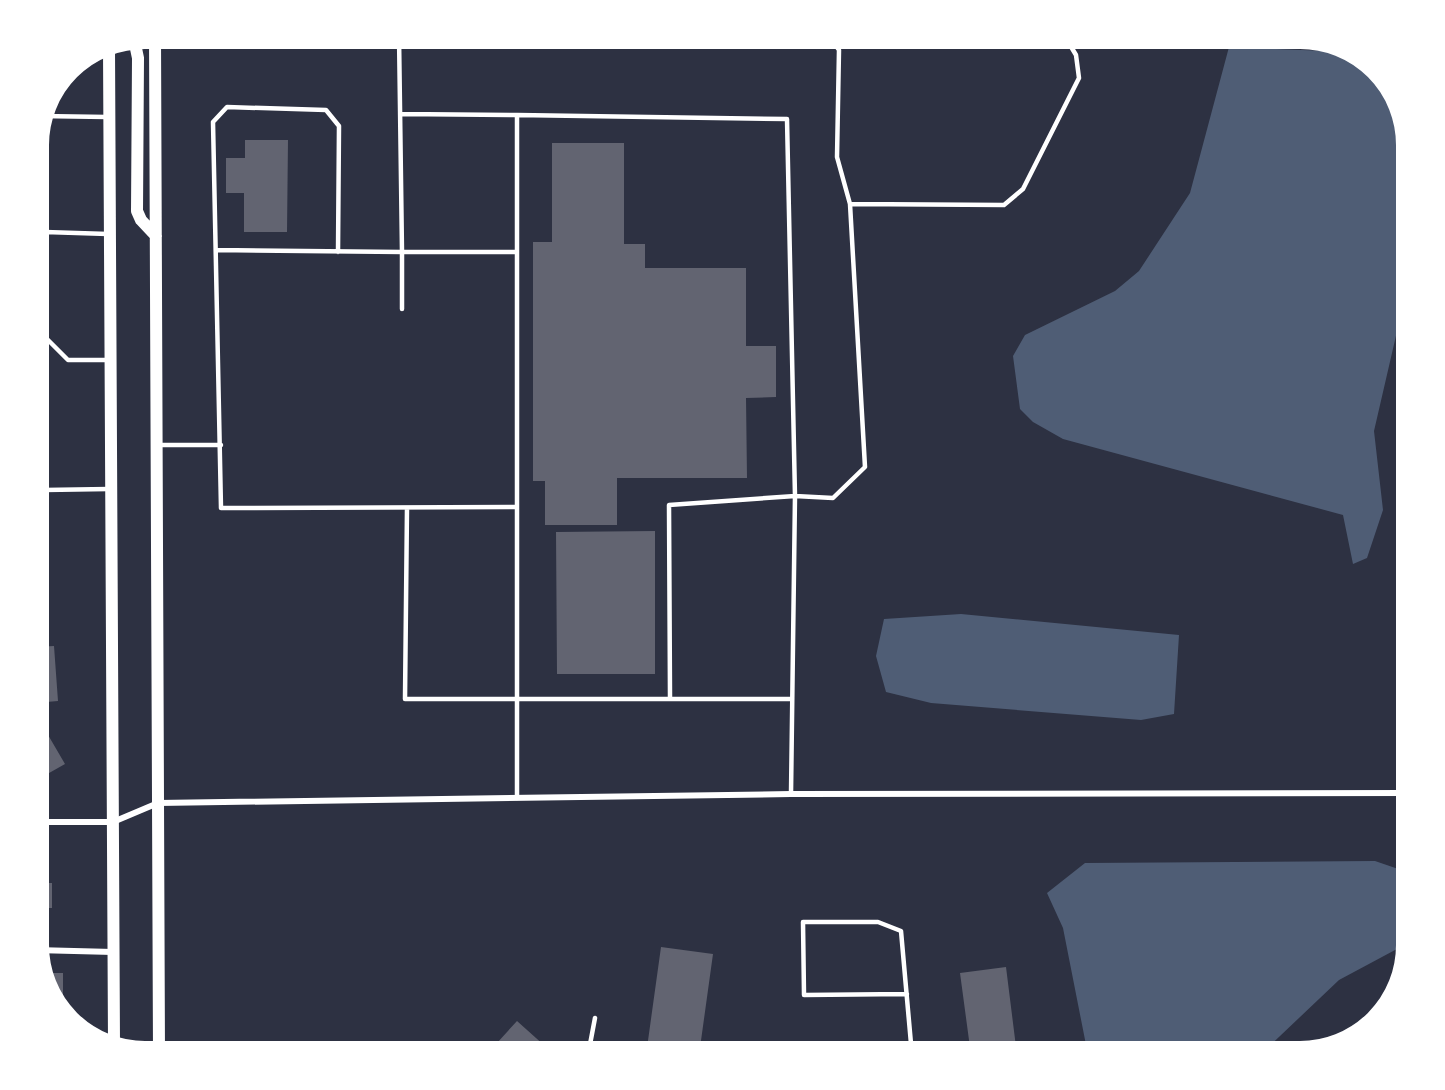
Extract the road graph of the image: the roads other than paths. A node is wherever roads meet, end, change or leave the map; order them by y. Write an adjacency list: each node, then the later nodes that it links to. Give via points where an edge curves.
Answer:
1 (155, 45): 14 (main road)
2 (399, 45): 7 (lane)
3 (836, 45): 11 (lane, via 839,50 837,157)
4 (1070, 45): 11 (lane, via 1079,78 1023,189 1004,205)
5 (135, 46): 14 (main road, via 137,211)
6 (109, 52): 10 (main road)
7 (400, 114): 9 (lane); 17 (lane)
8 (49, 116): 10 (lane)
9 (516, 116): 18 (lane); 26 (lane, via 787,119)
10 (110, 117): 13 (main road)
11 (850, 204): 26 (lane, via 865,467 833,498)
12 (45, 232): 13 (lane)
13 (110, 234): 21 (main road)
14 (156, 236): 22 (main road)
15 (216, 250): 16 (lane); 16 (lane, via 213,122 227,107 326,110 339,126); 23 (lane)
16 (338, 252): 17 (lane)
17 (402, 252): 18 (lane); 19 (lane)
18 (516, 252): 27 (lane)
19 (402, 309)
20 (45, 337): 21 (lane, via 68,360)
21 (111, 360): 24 (main road)
22 (156, 445): 23 (lane); 37 (main road)
23 (221, 445): 28 (lane, via 221,508)
24 (112, 489): 25 (lane); 39 (main road)
25 (45, 490)
26 (795, 496): 31 (lane, via 669,505); 33 (lane)
27 (517, 507): 28 (lane); 32 (lane)
28 (407, 508): 32 (lane, via 405,699)
29 (45, 527): 30 (lane)
30 (45, 564)
31 (670, 697): 32 (lane); 33 (lane)
32 (516, 698): 36 (lane)
33 (792, 699): 35 (lane)
34 (1400, 793): 35 (street)
35 (791, 794): 36 (street)
36 (516, 798): 37 (street)
37 (158, 803): 39 (street); 45 (main road)
38 (45, 822): 39 (street)
39 (113, 822): 41 (main road)
40 (45, 951): 41 (street)
41 (113, 952): 44 (main road)
42 (906, 994): 42 (lane, via 804,995 803,922 879,922 901,931); 47 (lane)
43 (595, 1018): 46 (lane)
44 (114, 1040)
45 (159, 1045)
46 (590, 1045)
47 (911, 1045)

